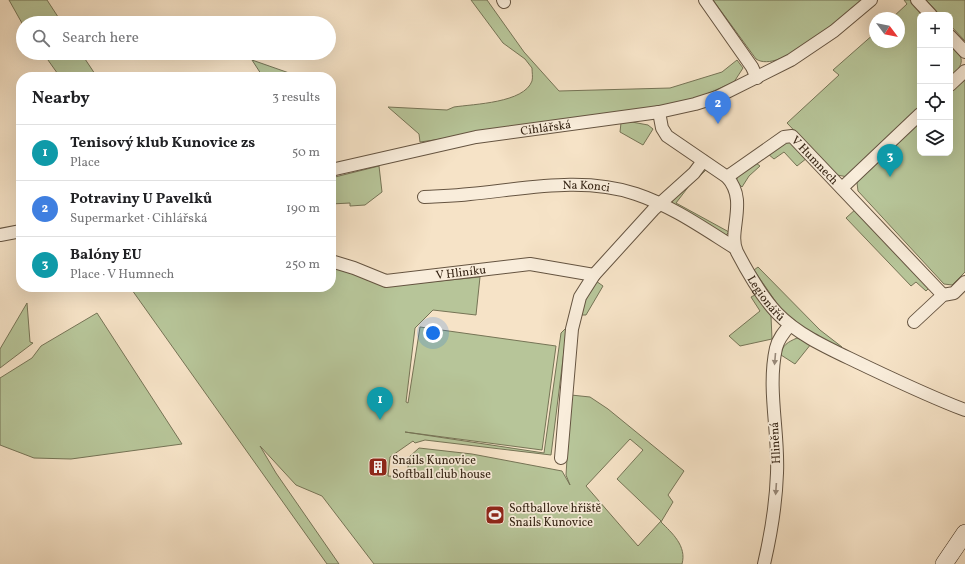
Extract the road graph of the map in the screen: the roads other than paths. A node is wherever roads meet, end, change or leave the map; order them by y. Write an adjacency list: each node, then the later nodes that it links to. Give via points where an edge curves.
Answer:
1 (705, 0): 8 (street)
2 (871, 0): 8 (street, Cihlářská, via 816,45)
3 (917, 0): 4 (street)
4 (928, 12)
5 (953, 39): 6 (street)
6 (965, 52)
7 (965, 70): 9 (street)
8 (758, 78): 10 (street, Cihlářská, via 706,101)
9 (951, 84)
10 (659, 112): 12 (street, via 662,128 667,136); 13 (street, Cihlářská, via 476,137)
11 (917, 117): 15 (street, V Humnech)
12 (703, 161): 14 (street); 17 (street, via 694,173)
13 (336, 169)
14 (727, 176): 15 (street, V Humnech, via 790,135); 20 (street, via 733,185 736,198)
15 (842, 188): 24 (street, V Humnech)
16 (424, 197): 17 (street, Na Konci, via 585,184 622,190)
17 (660, 203): 20 (street, Na Konci); 22 (street)
18 (16, 232): 19 (street)
19 (0, 235)
20 (735, 248): 26 (street, Legionářů, via 768,302)
21 (336, 263): 22 (street, V Hliníku, via 386,281 530,264)
22 (594, 275): 28 (street, via 580,297 573,321)
23 (965, 282): 24 (street, via 954,293)
24 (943, 295): 25 (street)
25 (914, 322)
26 (790, 325): 27 (street, Legionářů, via 842,355 906,386); 30 (street, Hliněná, one-way to 30, via 778,342 775,360 774,425 777,474 772,532)
27 (965, 410)
28 (561, 458)
29 (965, 533): 31 (main road)
30 (764, 564)
31 (944, 564)

